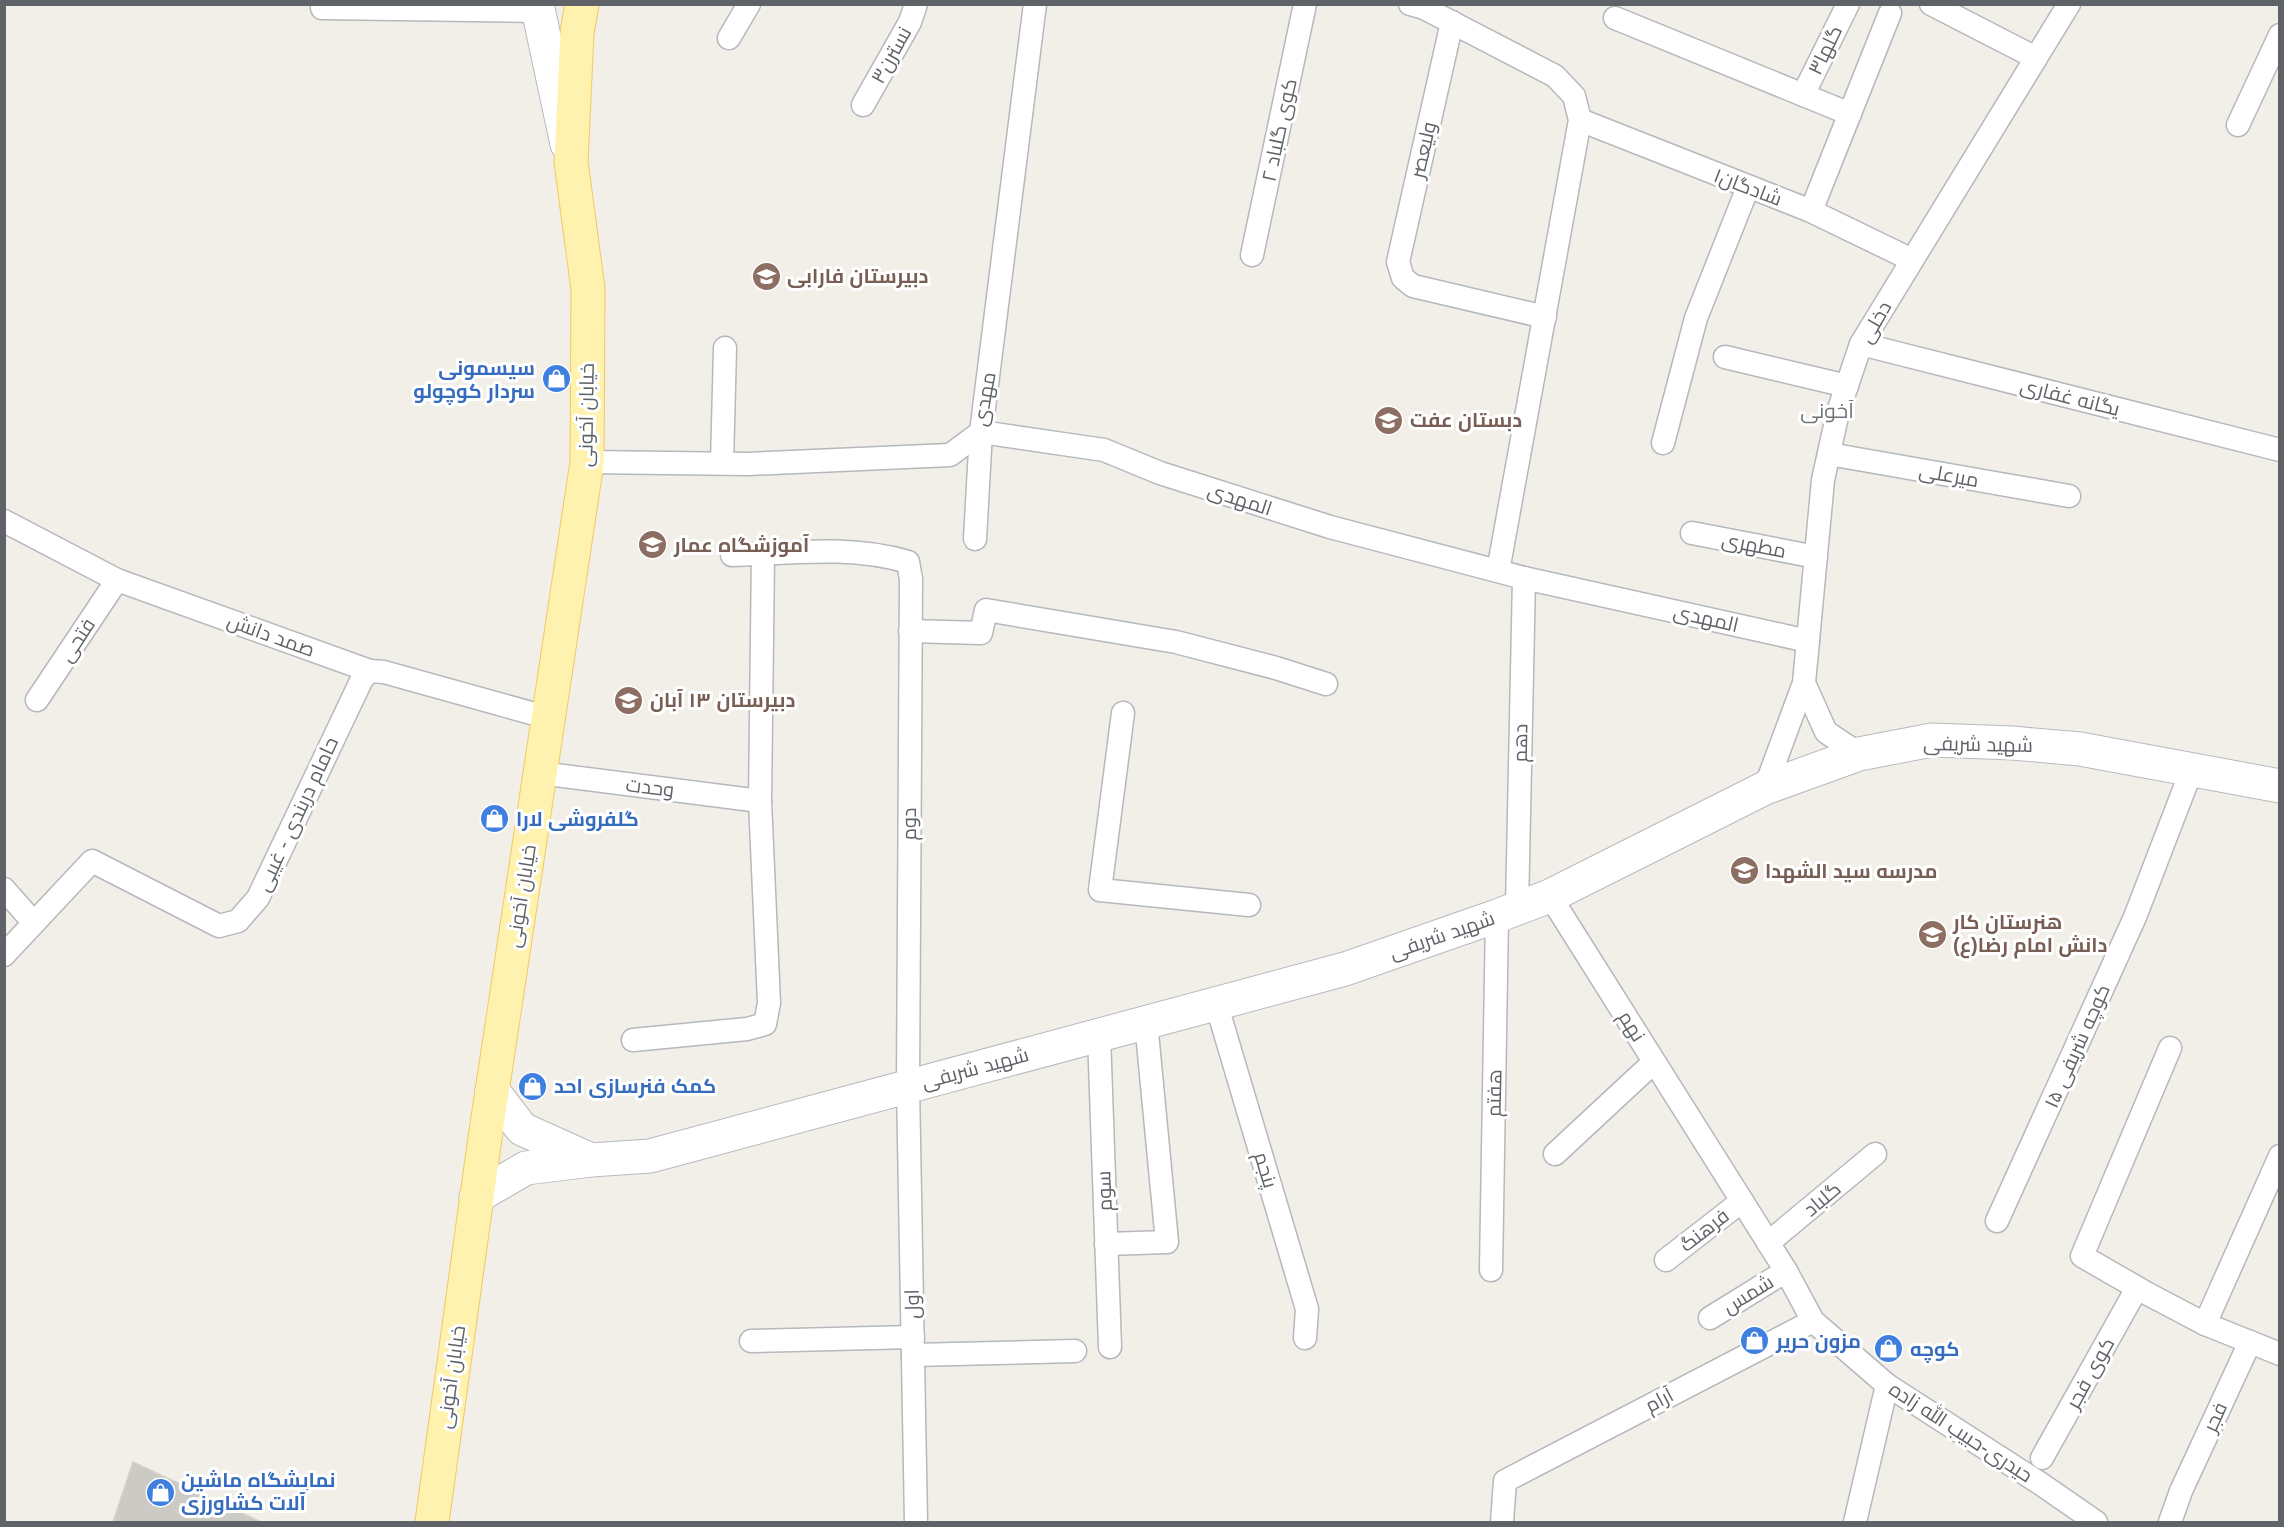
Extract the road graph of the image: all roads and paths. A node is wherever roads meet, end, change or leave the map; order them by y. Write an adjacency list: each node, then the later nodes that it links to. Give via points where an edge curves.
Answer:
1 (582, 4): 23 (main road, خیابان آخونی)
2 (749, 4): 16 (street)
3 (916, 4): 19 (street, نسترن۳, via 910,22)
4 (1035, 4): 33 (street, مهدی)
5 (1305, 4): 26 (street, کوی گلباد ۲)
6 (1410, 4): 14 (street)
7 (1848, 4): 18 (street, گلها۳)
8 (1931, 4): 17 (street)
9 (2069, 4): 17 (street, دخلی)
10 (322, 8): 11 (street)
11 (538, 8): 23 (main road)
12 (1890, 13): 20 (street)
13 (1615, 18): 18 (street)
14 (1452, 22): 21 (street, via 1555,76 1574,96); 28 (street, ولیعصر, via 1398,262 1403,278 1413,286)
15 (2280, 35): 22 (street)
16 (729, 38)
17 (2036, 58): 27 (street, دخلی)
18 (1803, 95): 20 (street)
19 (863, 105)
20 (1850, 114): 25 (street)
21 (1580, 120): 24 (street, شادگان۱); 28 (street)
22 (2238, 125)
23 (571, 162): 37 (main road, خیابان آخونی, via 588,289)
24 (1748, 187): 25 (street, شادگان۱); 34 (street, via 1696,318)
25 (1811, 211): 27 (street, شادگان۱)
26 (1252, 255)
27 (1912, 260): 29 (street, دخلی)
28 (1545, 317): 46 (street)
29 (1861, 344): 32 (street, دخلی); 35 (street, یگانه غفاری)
30 (725, 348): 38 (street)
31 (1725, 357): 32 (street)
32 (1846, 386): 36 (street, دخلی)
33 (981, 432): 38 (street, مهدی, via 950,455); 42 (street); 46 (street, المهدی, via 1104,450 1160,473 1330,528)
34 (1663, 443)
35 (2280, 450)
36 (1829, 454): 39 (street, میرعلی); 45 (street, دخلی)
37 (587, 462): 38 (street, مهدی); 56 (main road, خیابان آخونی)
38 (722, 464)
39 (2069, 496)
40 (4, 521): 48 (street, صمد دانش)
41 (1692, 533): 45 (street, مطهری)
42 (975, 539)
43 (763, 554): 44 (street); 49 (street, دوم, via 842,552 908,562); 62 (street)
44 (732, 555)
45 (1816, 557): 50 (street, دخلی)
46 (1498, 571): 47 (street, المهدی)
47 (1524, 578): 50 (street, المهدی); 66 (street, دهم)
48 (117, 580): 51 (street, صمد دانش); 54 (street, فتحی)
49 (910, 631): 53 (street, via 981,633 986,610 1176,642); 75 (street, دوم)
50 (1808, 641): 52 (street, دخلی)
51 (370, 671): 56 (street, صمد دانش); 67 (street, حامام دربندی - غیبی, via 362,679 258,898 238,921 219,926 92,861)
52 (1804, 683): 57 (street, via 1826,732); 61 (street, دخلی)
53 (1326, 684)
54 (37, 700)
55 (1123, 713): 65 (street, via 1100,890)
56 (549, 718): 59 (main road, خیابان آخونی)
57 (1859, 754): 58 (main road, شهید شریفی, via 1932,740 2012,743 2080,749); 61 (main road, شهید شریفی)
58 (2192, 769): 60 (main road, شهید شریفی); 84 (street, کوچه شریفی ۱۵, via 2135,917)
59 (540, 772): 62 (street, وحدت); 76 (main road, خیابان آخونی)
60 (2280, 786)
61 (1766, 788): 64 (main road, شهید شریفی)
62 (760, 801): 72 (street, via 769,1003 765,1023 747,1029)
63 (4, 889): 67 (street)
64 (1550, 896): 66 (main road, شهید شریفی); 74 (street, نهم)
65 (1249, 905)
66 (1507, 912): 69 (main road, شهید شریفی, via 1345,969); 88 (street, هفتم)
67 (34, 923): 68 (street, حامام دربندی - غیبی)
68 (4, 955)
69 (1216, 1003): 70 (main road, شهید شریفی); 94 (street, پنجم, via 1308,1309)
70 (1146, 1022): 71 (main road, شهید شریفی); 86 (street, via 1167,1242)
71 (1099, 1035): 75 (main road, شهید شریفی); 86 (street, سوم)
72 (633, 1040)
73 (2170, 1048): 90 (street, via 2082,1256)
74 (1654, 1062): 77 (street); 79 (street, نهم)
75 (908, 1086): 81 (main road, شهید شریفی, via 650,1156); 97 (street, اول)
76 (492, 1090): 81 (main road, via 522,1129); 82 (main road, خیابان آخونی)
77 (1555, 1154)
78 (1875, 1154): 85 (street, گلباد)
79 (1714, 1156): 83 (street, حیدری-حبیب الله زاده)
80 (2280, 1156): 93 (street)
81 (591, 1160): 82 (main road, شهید شریفی, via 526,1168)
82 (476, 1197): 103 (main road, خیابان آخونی)
83 (1742, 1201): 85 (street, حیدری-حبیب الله زاده); 87 (street, فرهنگ)
84 (1997, 1221)
85 (1768, 1243): 89 (street, حیدری-حبیب الله زاده)
86 (1106, 1244): 98 (street, سوم)
87 (1666, 1260)
88 (1491, 1270)
89 (1786, 1271): 91 (street, شمس); 92 (street, حیدری-حبیب الله زاده)
90 (2138, 1288): 93 (street); 102 (street, کوی فجر)
91 (1710, 1317)
92 (1813, 1321): 101 (street, حیدری-حبیب الله زاده); 105 (street, آرام, via 1505,1481)
93 (2205, 1324): 96 (street)
94 (1305, 1338)
95 (751, 1341): 97 (street)
96 (2250, 1342): 100 (street); 108 (street, فجر)
97 (913, 1346): 99 (street); 104 (street, اول)
98 (1110, 1347)
99 (1075, 1351)
100 (2280, 1354)
101 (1887, 1385): 106 (street); 107 (street, حیدری-حبیب الله زاده)
102 (2042, 1458)
103 (432, 1522)
104 (916, 1522)
105 (1502, 1522)
106 (1855, 1522)
107 (2096, 1522)
108 (2170, 1522)

